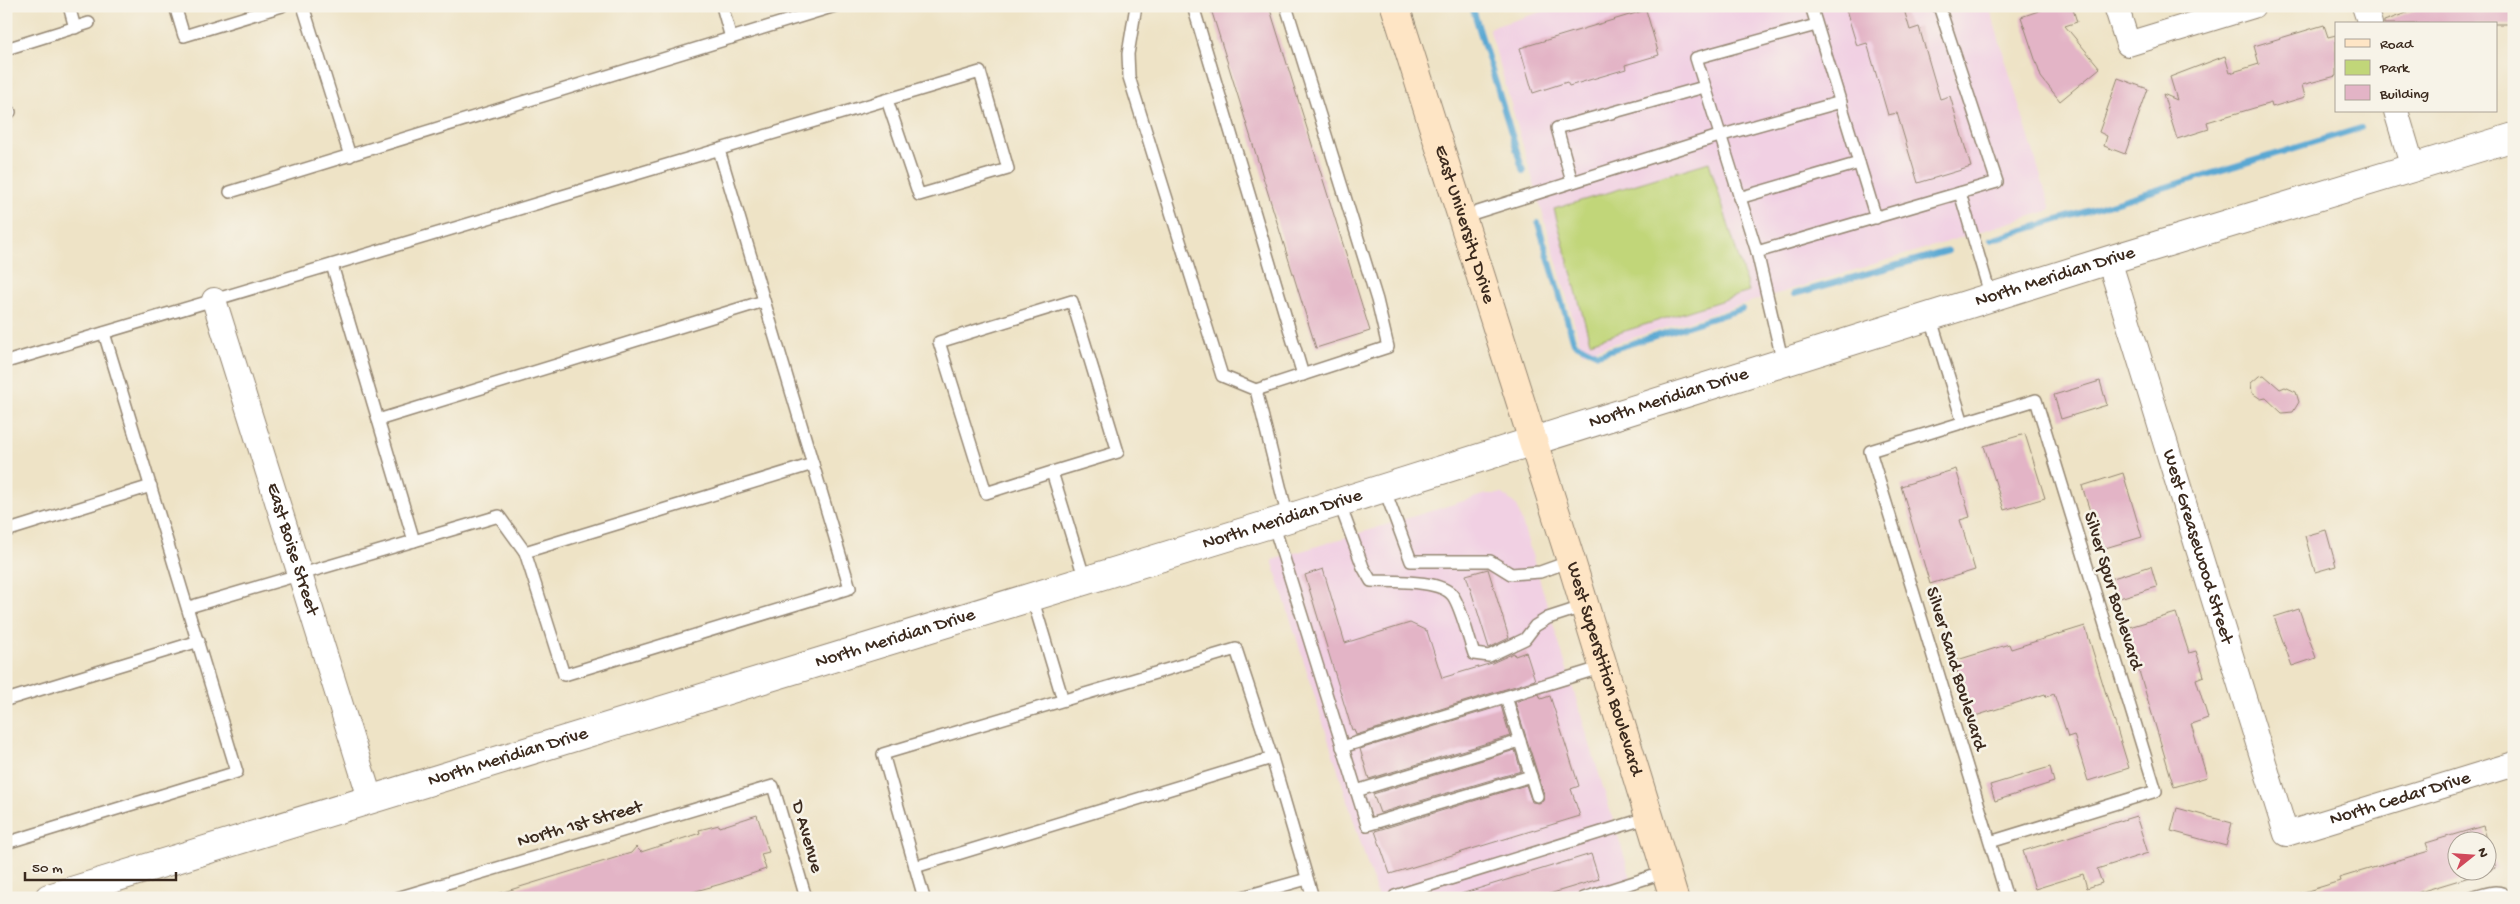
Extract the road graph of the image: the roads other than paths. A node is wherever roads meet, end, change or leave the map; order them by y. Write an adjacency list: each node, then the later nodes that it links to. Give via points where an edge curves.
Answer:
1 (69, 6): 19 (lane)
2 (175, 6): 3 (lane, via 184,36)
3 (282, 6)
4 (303, 6): 29 (lane)
5 (722, 6): 20 (lane)
6 (835, 6): 20 (lane)
7 (1136, 6): 49 (lane, via 1128,54 1129,77 1213,348 1222,376)
8 (1192, 6): 48 (lane)
9 (1286, 6): 48 (lane, via 1377,300 1388,347)
10 (1395, 6): 36 (main road, East University Drive)
11 (1811, 6): 18 (lane)
12 (1939, 6): 34 (lane, via 1998,182)
13 (2116, 6): 14 (street, via 2128,44)
14 (2253, 6)
15 (2364, 6): 16 (street)
16 (2369, 22)
17 (89, 23): 19 (lane)
18 (1816, 25): 22 (lane, via 1696,58); 24 (lane)
19 (75, 28): 21 (lane)
20 (731, 38): 29 (lane)
21 (6, 49)
22 (1704, 87): 26 (lane); 32 (lane, via 1557,128)
23 (887, 100): 23 (lane, via 919,195 1008,169 980,72); 28 (lane)
24 (1840, 102): 26 (lane); 30 (lane)
25 (2396, 112): 31 (street)
26 (1719, 136): 32 (lane); 35 (lane)
27 (2514, 137): 31 (street, North Meridian Drive)
28 (719, 150): 40 (lane); 43 (lane)
29 (350, 156): 33 (lane)
30 (1859, 163): 35 (lane); 37 (lane)
31 (2413, 168): 39 (street, North Meridian Drive)
32 (1572, 182): 36 (lane)
33 (230, 192)
34 (1960, 193): 37 (lane); 41 (lane)
35 (1739, 198): 38 (lane)
36 (1462, 217): 52 (main road, East University Drive)
37 (1876, 218): 38 (lane)
38 (1756, 252): 47 (lane)
39 (2109, 260): 41 (street, North Meridian Drive); 83 (street, West Greasewood Street)
40 (332, 265): 42 (lane); 50 (lane)
41 (1992, 297): 44 (street, North Meridian Drive)
42 (214, 300): 45 (lane); 63 (street, East Boise Street)
43 (764, 301): 50 (lane); 53 (lane)
44 (1930, 316): 47 (street, North Meridian Drive); 51 (lane)
45 (104, 333): 46 (lane); 55 (lane)
46 (6, 362)
47 (1783, 363): 52 (street, North Meridian Drive)
48 (1303, 375): 49 (lane)
49 (1256, 390): 58 (lane)
50 (378, 420): 60 (lane)
51 (1963, 423): 84 (lane, Silver Sand Boulevard, via 1870,451); 84 (lane, Silver Spur Boulevard, via 2036,400 2156,791)
52 (1532, 441): 56 (street, North Meridian Drive); 62 (main road, West Superstition Boulevard)
53 (813, 464): 61 (lane); 61 (lane, via 850,588 564,675)
54 (1052, 472): 54 (lane, via 1118,452 1072,301 939,342 986,493); 64 (lane)
55 (151, 486): 59 (lane); 66 (lane)
56 (1384, 488): 57 (street, North Meridian Drive); 62 (lane, via 1411,561 1490,561 1511,574 1540,572)
57 (1339, 502): 58 (street, North Meridian Drive); 67 (lane, via 1371,581 1443,587 1453,596 1474,654 1489,656 1525,638 1548,618)
58 (1281, 521): 64 (street, North Meridian Drive); 74 (lane)
59 (6, 531)
60 (414, 541): 61 (lane, via 499,516); 63 (lane)
61 (525, 552)
62 (1571, 561): 67 (main road, West Superstition Boulevard)
63 (300, 574): 66 (lane); 81 (street, East Boise Street)
64 (1085, 580): 65 (street, North Meridian Drive)
65 (1032, 597): 72 (lane); 81 (street, North Meridian Drive)
66 (189, 606): 68 (lane)
67 (1585, 606): 69 (main road, West Superstition Boulevard)
68 (199, 641): 71 (lane); 85 (lane, via 237,772)
69 (1603, 667): 70 (lane); 82 (main road, West Superstition Boulevard)
70 (1506, 697): 73 (lane); 74 (lane)
71 (6, 700)
72 (1063, 700): 75 (lane, via 1236,649); 86 (lane, via 883,754)
73 (1520, 741): 77 (lane); 79 (lane)
74 (1342, 747): 79 (lane)
75 (1272, 758): 86 (lane); 88 (lane)
76 (2514, 764): 83 (street, North Cedar Drive)
77 (1531, 776): 79 (lane, via 1367,825); 80 (lane)
78 (773, 786): 89 (lane, North 1st Street); 96 (lane, D Avenue)
79 (1356, 791)
80 (1537, 796)
81 (370, 798): 90 (street, North Meridian Drive)
82 (1650, 817): 87 (main road, West Superstition Boulevard); 91 (lane)
83 (2286, 834)
84 (1990, 842): 102 (lane, Silver Sand Boulevard)
85 (6, 843)
86 (915, 867): 97 (lane)
87 (1666, 872): 100 (lane); 101 (main road, West Superstition Boulevard)
88 (1307, 879): 98 (lane); 99 (lane)
89 (439, 885): 94 (lane, North 1st Street); 95 (lane)
90 (85, 892): 93 (street, North Meridian Drive)
91 (1394, 896)
92 (2507, 896): 103 (lane, via 2488,893)
93 (49, 898)
94 (397, 898)
95 (443, 898)
96 (806, 898)
97 (924, 898)
98 (1240, 898)
99 (1313, 898)
100 (1584, 898)
101 (1674, 898)
102 (2007, 898)
103 (2472, 898)

